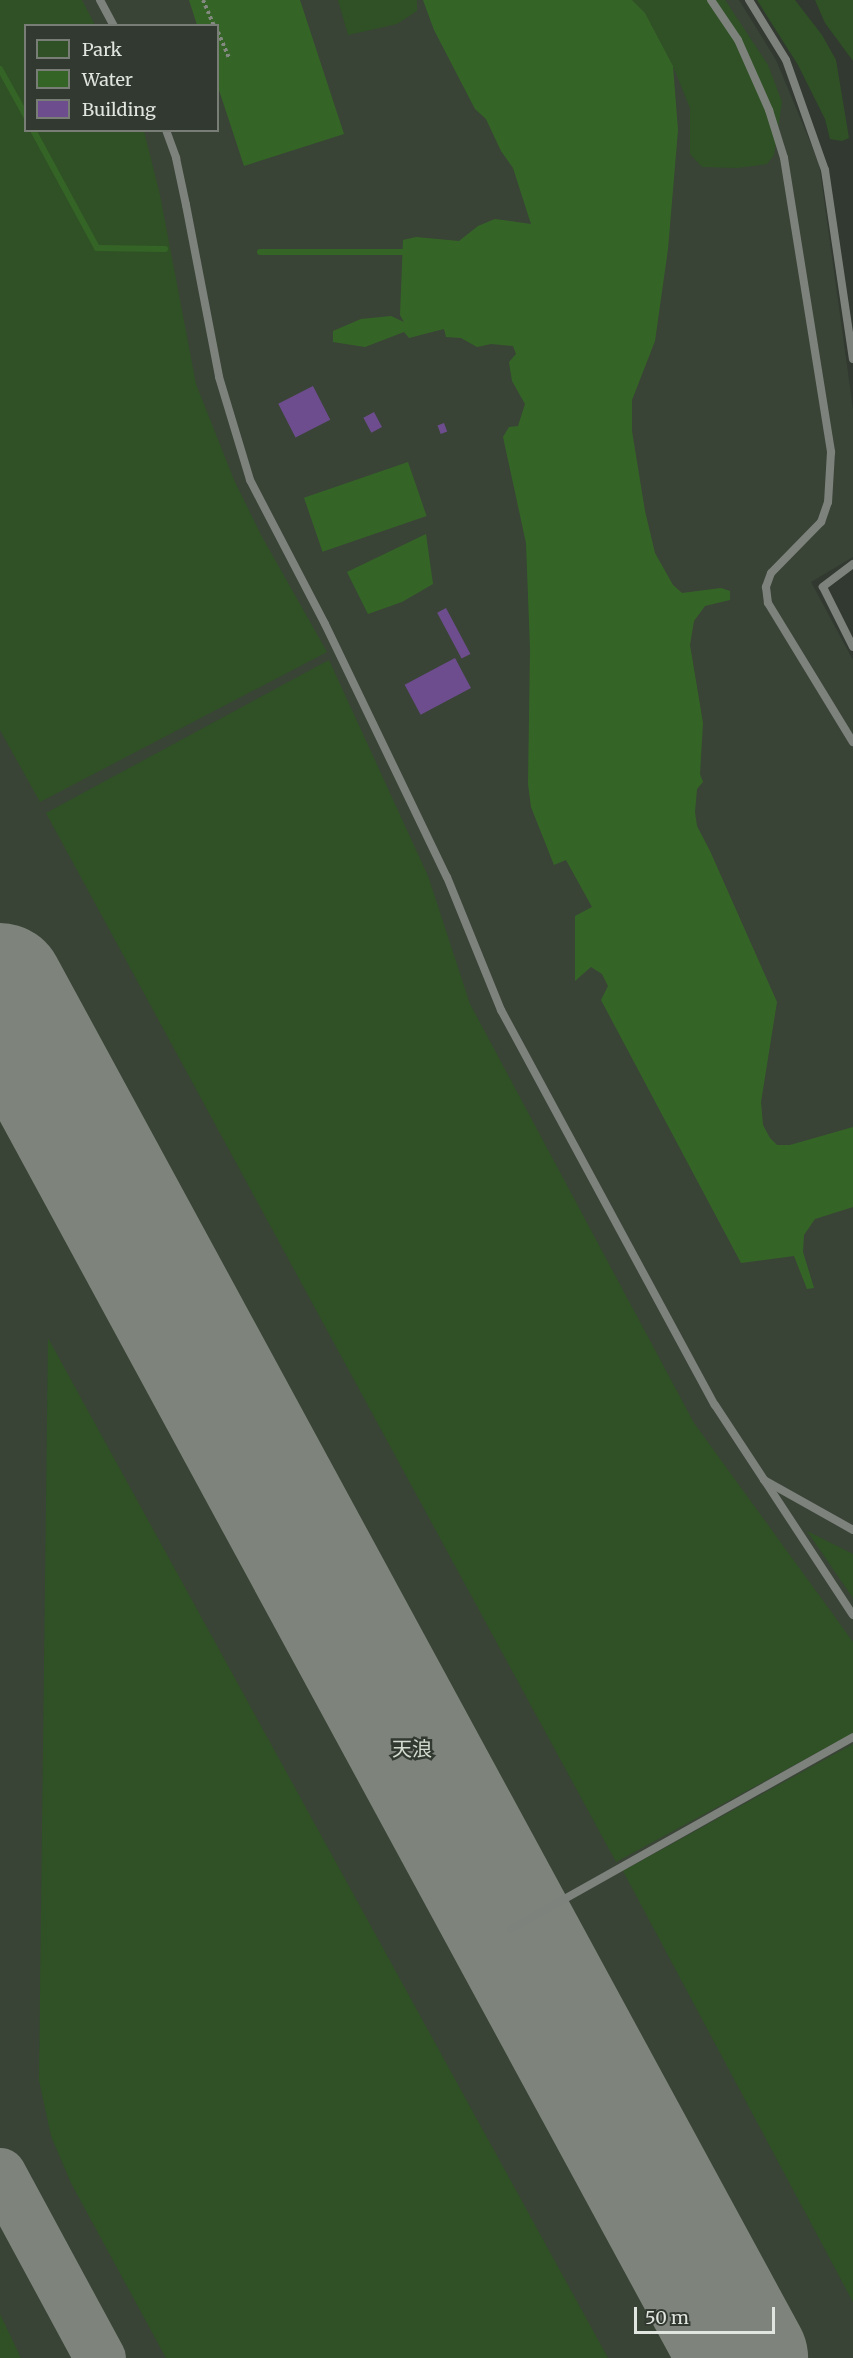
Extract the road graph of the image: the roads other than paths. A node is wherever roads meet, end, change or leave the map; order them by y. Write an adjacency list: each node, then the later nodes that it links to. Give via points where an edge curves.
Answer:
1 (100, 0): 4 (lane)
2 (711, 0): 9 (lane, via 738,40 769,110 784,158 831,452 828,502 820,522 771,573 766,587 768,603)
3 (749, 0): 6 (lane, via 786,60 825,170)
4 (113, 24)
5 (167, 132): 10 (lane, via 176,158 219,377 250,480 325,624 447,876 501,1010 715,1405)
6 (853, 359)
7 (853, 564): 8 (lane, via 823,587)
8 (853, 647)
9 (853, 742)
10 (762, 1479): 11 (lane); 12 (lane)
11 (853, 1530)
12 (853, 1615)
13 (853, 1737): 14 (lane)
14 (511, 1929)

